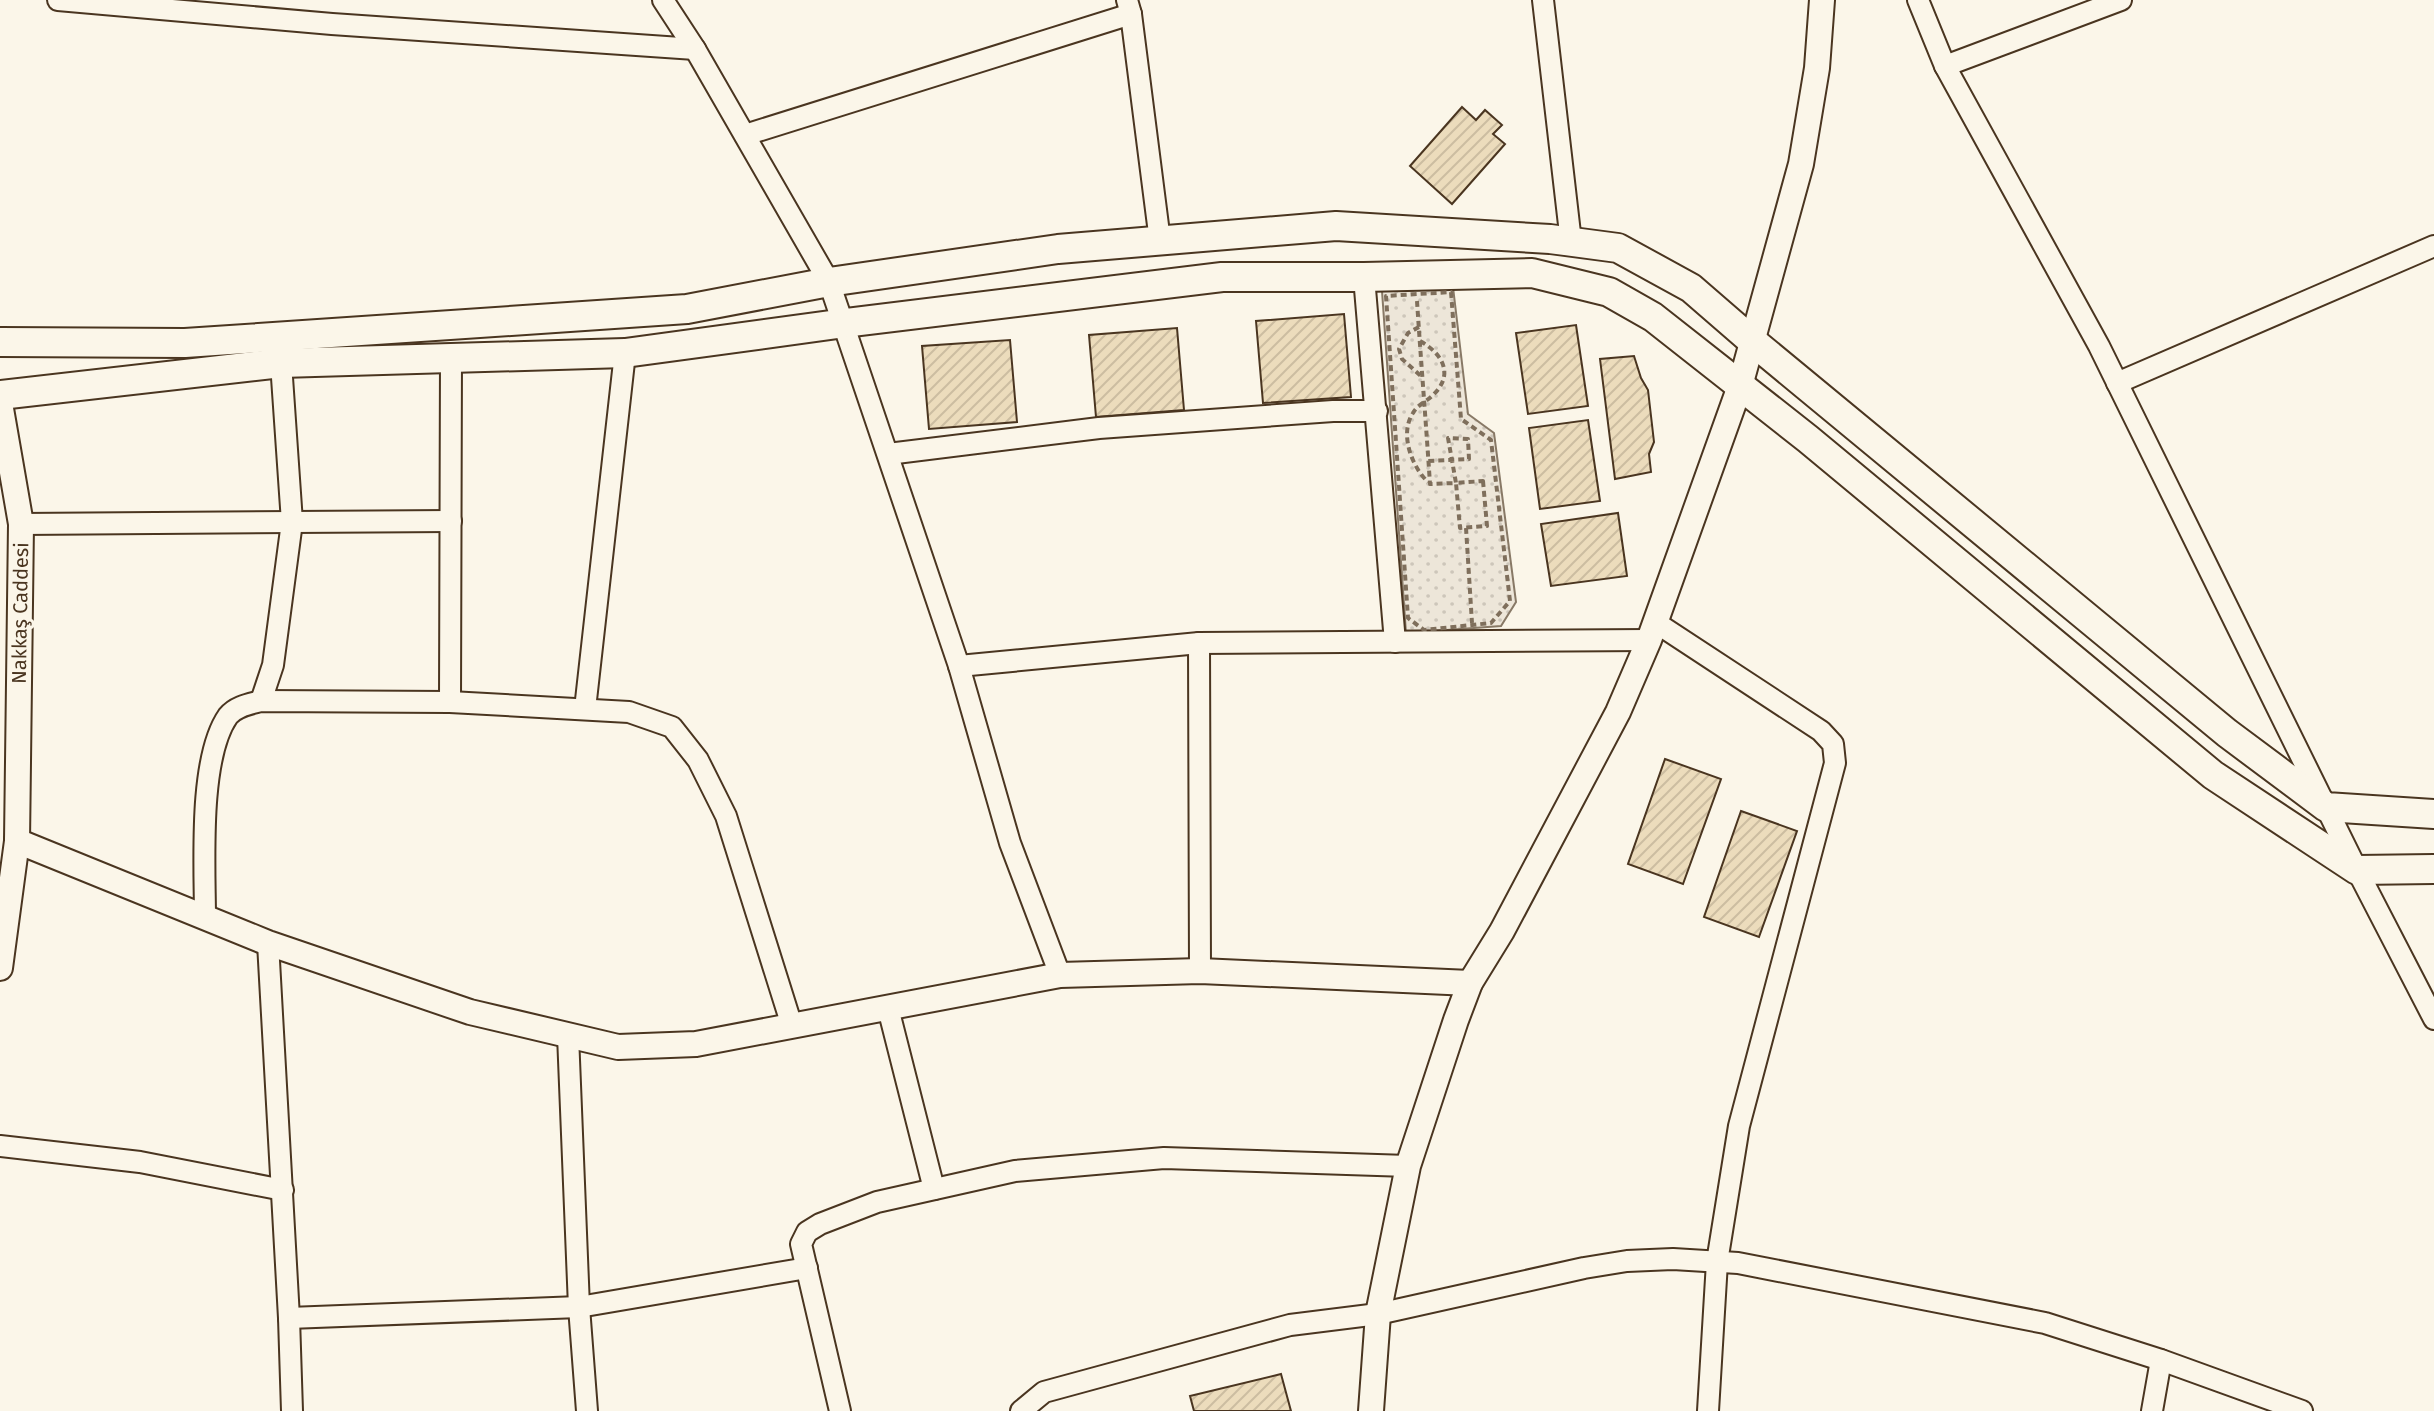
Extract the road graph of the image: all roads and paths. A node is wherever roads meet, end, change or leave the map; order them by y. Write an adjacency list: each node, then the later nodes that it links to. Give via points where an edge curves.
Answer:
1 (58, 0): 8 (street)
2 (1543, 0): 12 (street)
3 (1822, 0): 19 (street, via 1801,164)
4 (1918, 0): 9 (street)
5 (2121, 0): 9 (street)
6 (666, 1): 8 (street)
7 (1129, 7): 10 (street); 11 (street)
8 (695, 49): 10 (street)
9 (1945, 66): 26 (street)
10 (745, 135): 15 (street)
11 (1160, 241): 12 (main road, via 1336,226); 15 (main road, via 1058,249)
12 (1571, 242): 19 (main road, via 1618,248 1691,288)
13 (2434, 246): 26 (street)
14 (1364, 277): 17 (main road, via 1222,277); 27 (main road, via 1532,273 1609,292 1653,317); 31 (street)
15 (829, 282): 17 (street); 21 (main road, via 687,309 185,343)
16 (1417, 294): 18 (path); 41 (path, via 1451,292 1461,419 1491,440 1510,601 1491,623); 41 (path, via 1386,296 1408,618 1424,630)
17 (845, 323): 22 (main road); 32 (street)
18 (1419, 327): 20 (path); 25 (path, via 1408,333 1399,349 1402,359)
19 (1751, 340): 27 (street); 49 (main road, via 2227,733)
20 (1420, 341): 25 (path); 29 (path, via 1435,349 1444,371 1441,385)
21 (0, 342)
22 (625, 353): 23 (main road); 48 (street)
23 (451, 357): 24 (main road); 37 (street)
24 (281, 363): 28 (main road); 38 (street)
25 (1422, 377): 29 (path)
26 (2117, 383): 49 (street)
27 (1740, 386): 42 (street); 53 (main road, via 2213,775)
28 (0, 395)
29 (1424, 402): 34 (path); 36 (path, via 1409,419 1409,452)
30 (0, 403): 39 (street, Nakkaş Caddesi)
31 (1377, 411): 32 (street, via 1099,428); 43 (street)
32 (888, 454): 45 (street)
33 (1452, 460): 33 (path, via 1469,459 1468,439 1448,438); 34 (path); 35 (path)
34 (1428, 461): 36 (path)
35 (1456, 483): 36 (path); 40 (path, via 1460,528); 40 (path, via 1483,481 1487,526)
36 (1430, 484)
37 (451, 521): 38 (street); 47 (street)
38 (292, 522): 39 (street); 46 (street, via 273,665)
39 (21, 524): 51 (street, Nakkaş Caddesi)
40 (1466, 528): 41 (path)
41 (1472, 625)
42 (1652, 631): 43 (street); 59 (street, via 1579,789); 68 (street, via 1821,731 1833,744 1835,763 1739,1126)
43 (1395, 642): 44 (street)
44 (1199, 643): 45 (street); 57 (street)
45 (959, 666): 58 (street, via 1010,843)
46 (261, 701): 47 (street); 54 (street, via 230,714 213,757 206,807)
47 (450, 702): 48 (street)
48 (585, 709): 62 (street, via 629,712 672,727 698,760 726,816)
49 (2326, 807): 50 (main road); 53 (street)
50 (2434, 814)
51 (8, 842): 54 (street); 56 (street, Nakkaş Caddesi)
52 (2434, 869): 53 (main road)
53 (2357, 870): 61 (street)
54 (205, 918): 55 (street)
55 (268, 943): 63 (street, via 470,1012); 67 (street)
56 (0, 968)
57 (1200, 971): 58 (street); 59 (street)
58 (1060, 975): 60 (street)
59 (1470, 983): 65 (street)
60 (888, 1008): 62 (street); 66 (street)
61 (2434, 1019)
62 (792, 1026): 63 (street, via 696,1044 618,1047)
63 (568, 1035): 70 (street)
64 (0, 1146): 67 (street, via 140,1162)
65 (1408, 1166): 66 (street, via 1164,1158 1015,1171); 71 (street)
66 (934, 1189): 69 (street, via 877,1202 807,1232 801,1244)
67 (283, 1190): 72 (street)
68 (1717, 1262): 71 (street, via 1627,1261); 73 (street, via 2045,1323); 79 (street)
69 (807, 1268): 70 (street); 76 (street)
70 (579, 1307): 72 (street); 75 (street)
71 (1378, 1314): 77 (street, via 1290,1325 1124,1368 1044,1392); 78 (street)
72 (289, 1318): 74 (street)
73 (2161, 1360): 80 (street); 81 (street)
74 (292, 1411)
75 (587, 1411)
76 (840, 1411)
77 (1021, 1411)
78 (1371, 1411)
79 (1708, 1411)
80 (2152, 1411)
81 (2302, 1411)

